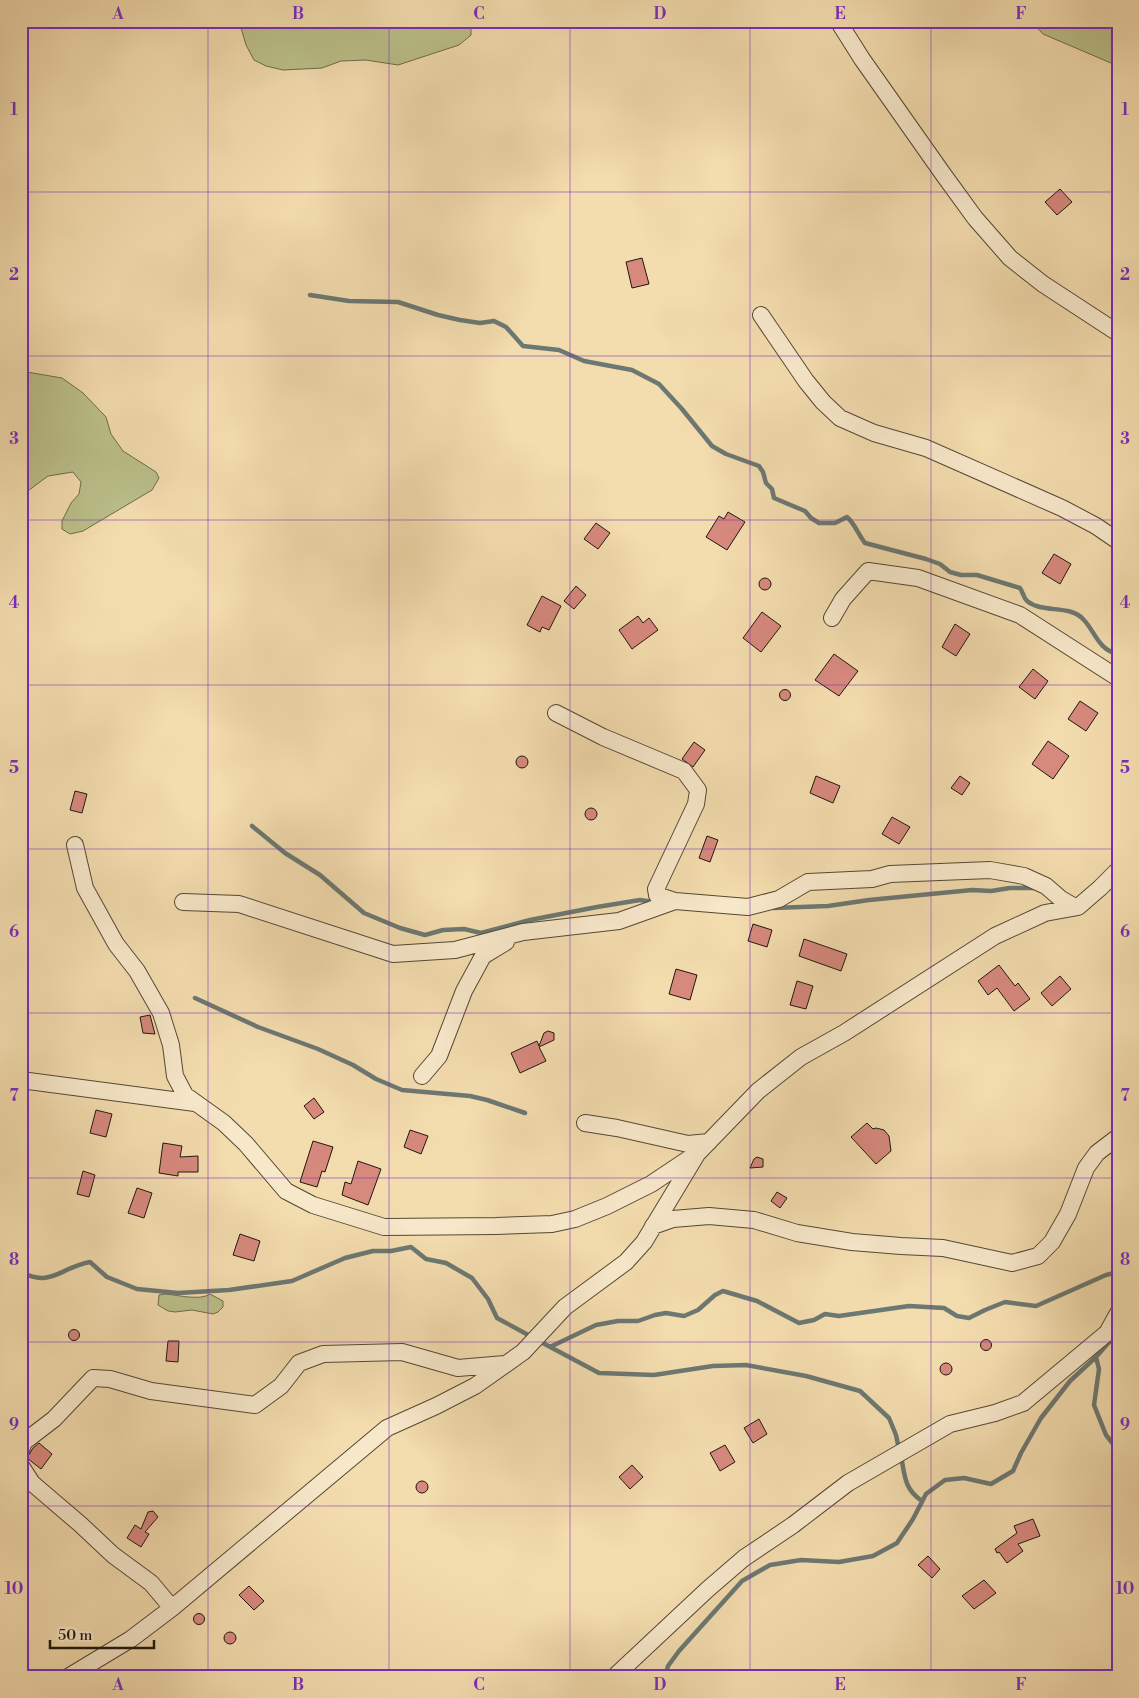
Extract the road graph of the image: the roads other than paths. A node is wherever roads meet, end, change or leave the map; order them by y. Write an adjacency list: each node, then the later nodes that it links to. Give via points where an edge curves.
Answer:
1 (838, 21): 3 (street, via 959,196 1010,258 1043,284)
2 (761, 315): 4 (street, via 806,381 840,418 874,433 926,448 1062,508)
3 (1118, 332)
4 (1118, 541)
5 (832, 618): 6 (street, via 868,571 918,578 1020,615)
6 (1118, 678)
7 (556, 713): 10 (street, via 684,771 693,781 698,790 696,804 656,889 657,895)
8 (75, 845): 16 (street, via 85,888 116,944 137,971 161,1013 171,1045 175,1076 185,1095)
9 (1118, 870): 12 (street)
10 (675, 900): 12 (street, via 748,907 779,899 808,882 872,879 890,874 990,870 1024,876 1046,886); 13 (street, via 619,921)
11 (183, 902): 13 (street, via 239,904 393,954 455,950)
12 (1075, 907): 19 (street, via 1046,912 994,936 844,1034 801,1057 758,1091)
13 (523, 932): 14 (street, via 483,956 464,991 439,1056)
14 (422, 1076)
15 (21, 1080): 16 (street)
16 (195, 1103): 20 (street, via 224,1123 246,1144 286,1191 313,1205 384,1227 552,1224 575,1219 651,1184)
17 (585, 1123): 19 (street, via 688,1144)
18 (1118, 1137): 21 (street, via 1097,1153 1086,1168 1068,1214 1052,1242 1038,1256 1012,1263 943,1248 852,1242 796,1233 754,1220 709,1216 673,1219)
19 (709, 1142): 20 (street)
20 (697, 1154): 21 (street)
21 (653, 1226): 23 (street, via 626,1262 565,1307 523,1352)
22 (1118, 1313): 28 (street, via 1107,1332 1023,1403 950,1424 848,1483 744,1558)
23 (505, 1364): 24 (street, via 458,1368 402,1352 323,1354 299,1362 281,1386 255,1405 151,1391 110,1379 93,1378 54,1419 24,1442); 26 (street, via 475,1386 387,1428)
24 (21, 1450)
25 (21, 1466): 26 (street, via 32,1483 113,1556 151,1583)
26 (172, 1608): 27 (street, via 131,1639)
27 (68, 1677)
28 (614, 1677)

